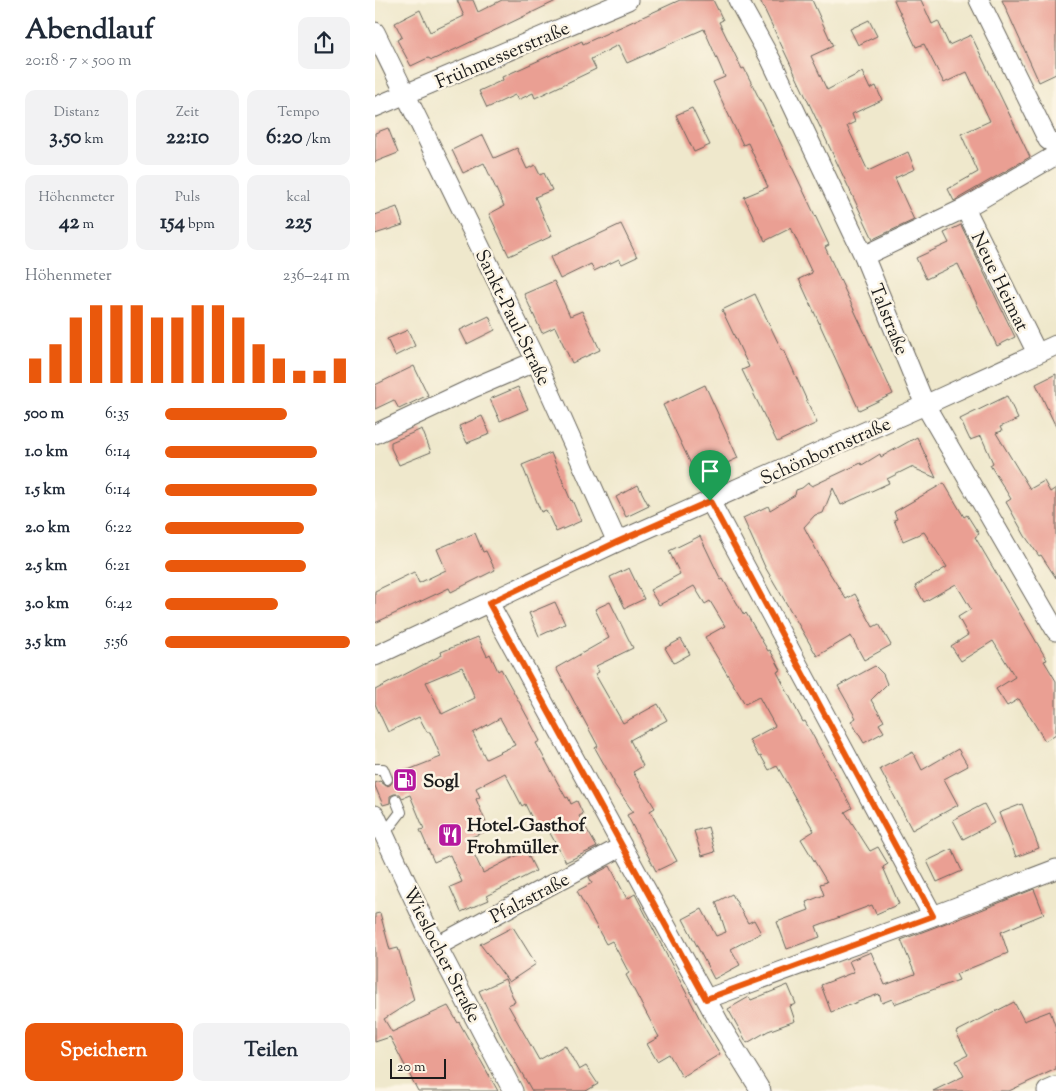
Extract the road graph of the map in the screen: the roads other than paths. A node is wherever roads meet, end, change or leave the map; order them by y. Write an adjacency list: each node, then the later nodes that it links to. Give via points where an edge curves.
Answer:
1 (628, 0): 5 (street, Frühmesserstraße)
2 (738, 0): 10 (street, Talstraße, via 771,60)
3 (979, 0): 7 (street, via 1047,140)
4 (375, 32): 5 (street, Sankt-Paul-Straße)
5 (405, 95): 6 (street, Frühmesserstraße); 13 (street, Sankt-Paul-Straße)
6 (375, 107)
7 (1056, 145)
8 (1056, 155): 9 (street)
9 (965, 208): 10 (street); 12 (street, Neue Heimat)
10 (864, 256): 14 (street, Talstraße)
11 (1056, 345): 12 (street, Schönbornstraße)
12 (1037, 353): 14 (street, Schönbornstraße)
13 (536, 361): 15 (street); 17 (street, Sankt-Paul-Straße)
14 (925, 405): 16 (street, Schönbornstraße); 19 (street, Talstraße)
15 (375, 434)
16 (710, 501): 17 (street, Schönbornstraße); 28 (street)
17 (617, 542): 18 (street, Schönbornstraße)
18 (489, 603): 20 (street, Schönbornstraße); 26 (street)
19 (1056, 631)
20 (375, 656)
21 (375, 769): 22 (lane, via 383,769)
22 (387, 779)
23 (396, 800): 25 (lane, via 401,812)
24 (375, 815): 25 (street, Wieslocher Straße)
25 (384, 834): 29 (street, Wieslocher Straße)
26 (621, 847): 29 (street, Pfalzstraße); 30 (street)
27 (1056, 869): 28 (street)
28 (933, 916): 30 (street)
29 (437, 946): 32 (street, Wieslocher Straße)
30 (706, 999): 33 (street)
31 (1056, 1087): 34 (street)
32 (513, 1091)
33 (761, 1091)
34 (1047, 1091)

